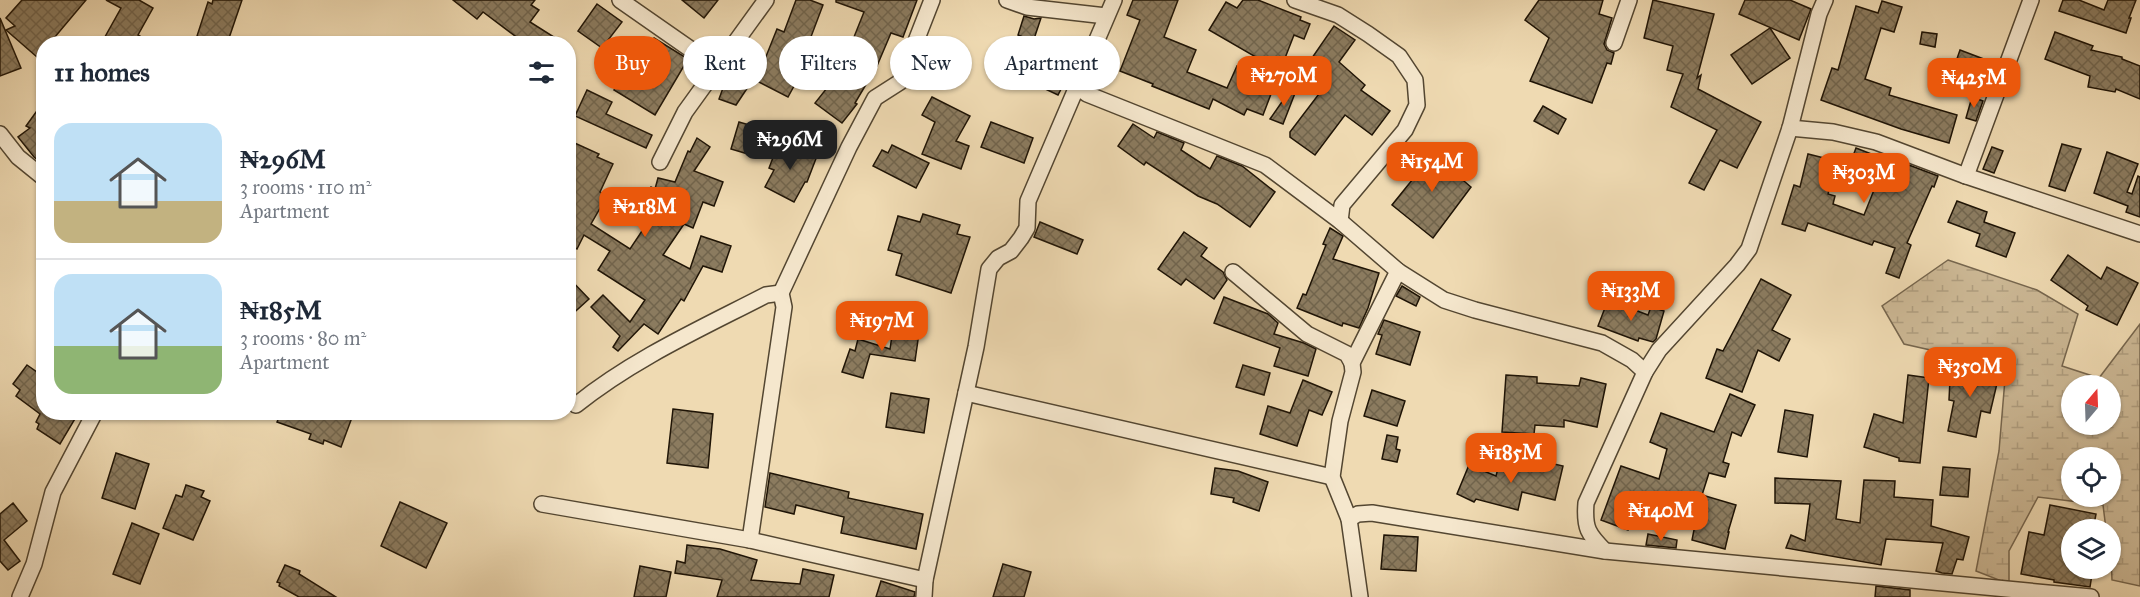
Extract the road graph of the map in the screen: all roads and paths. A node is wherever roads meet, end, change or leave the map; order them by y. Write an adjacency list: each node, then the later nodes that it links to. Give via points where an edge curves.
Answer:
1 (620, 0): 14 (street)
2 (766, 0): 11 (street)
3 (932, 0): 27 (street, via 900,82 875,98)
4 (1007, 0): 10 (street, via 1027,7)
5 (1114, 0): 10 (street)
6 (1295, 0): 23 (street, via 1338,15 1368,34 1399,56 1415,80 1417,105 1405,130 1342,206)
7 (1629, 0): 13 (street)
8 (1825, 0): 18 (street)
9 (2031, 0): 22 (street)
10 (1106, 16): 12 (street)
11 (739, 36)
12 (1097, 36)
13 (1614, 43)
14 (683, 44)
15 (700, 90): 20 (street)
16 (1074, 90): 30 (street, via 1028,201 1027,228 1011,251 989,268)
17 (1082, 90): 23 (street, via 1265,165)
18 (1790, 128): 22 (street, via 1876,142); 29 (street, via 1749,249 1659,350)
19 (0, 134): 21 (street)
20 (660, 162)
21 (36, 172)
22 (1966, 176): 24 (street)
23 (1340, 221): 25 (street)
24 (2140, 234)
25 (1398, 270): 28 (street); 29 (street, via 1444,300 1602,344)
26 (1233, 273): 28 (street, via 1307,334 1347,354)
27 (781, 293): 31 (street, via 766,295 652,355); 36 (street, via 784,307)
28 (1352, 363): 33 (street)
29 (1645, 372): 37 (street, via 1586,503 1584,520 1589,535)
30 (966, 393): 33 (street); 38 (street)
31 (576, 405)
32 (91, 420): 39 (street, via 53,492)
33 (1332, 477): 35 (street)
34 (542, 504): 36 (street)
35 (1349, 519): 37 (street, via 1372,513); 41 (street)
36 (750, 540): 38 (street)
37 (1605, 552): 42 (street)
38 (925, 580): 40 (street)
39 (20, 597)
40 (924, 597)
41 (1360, 597)
42 (2091, 597)

